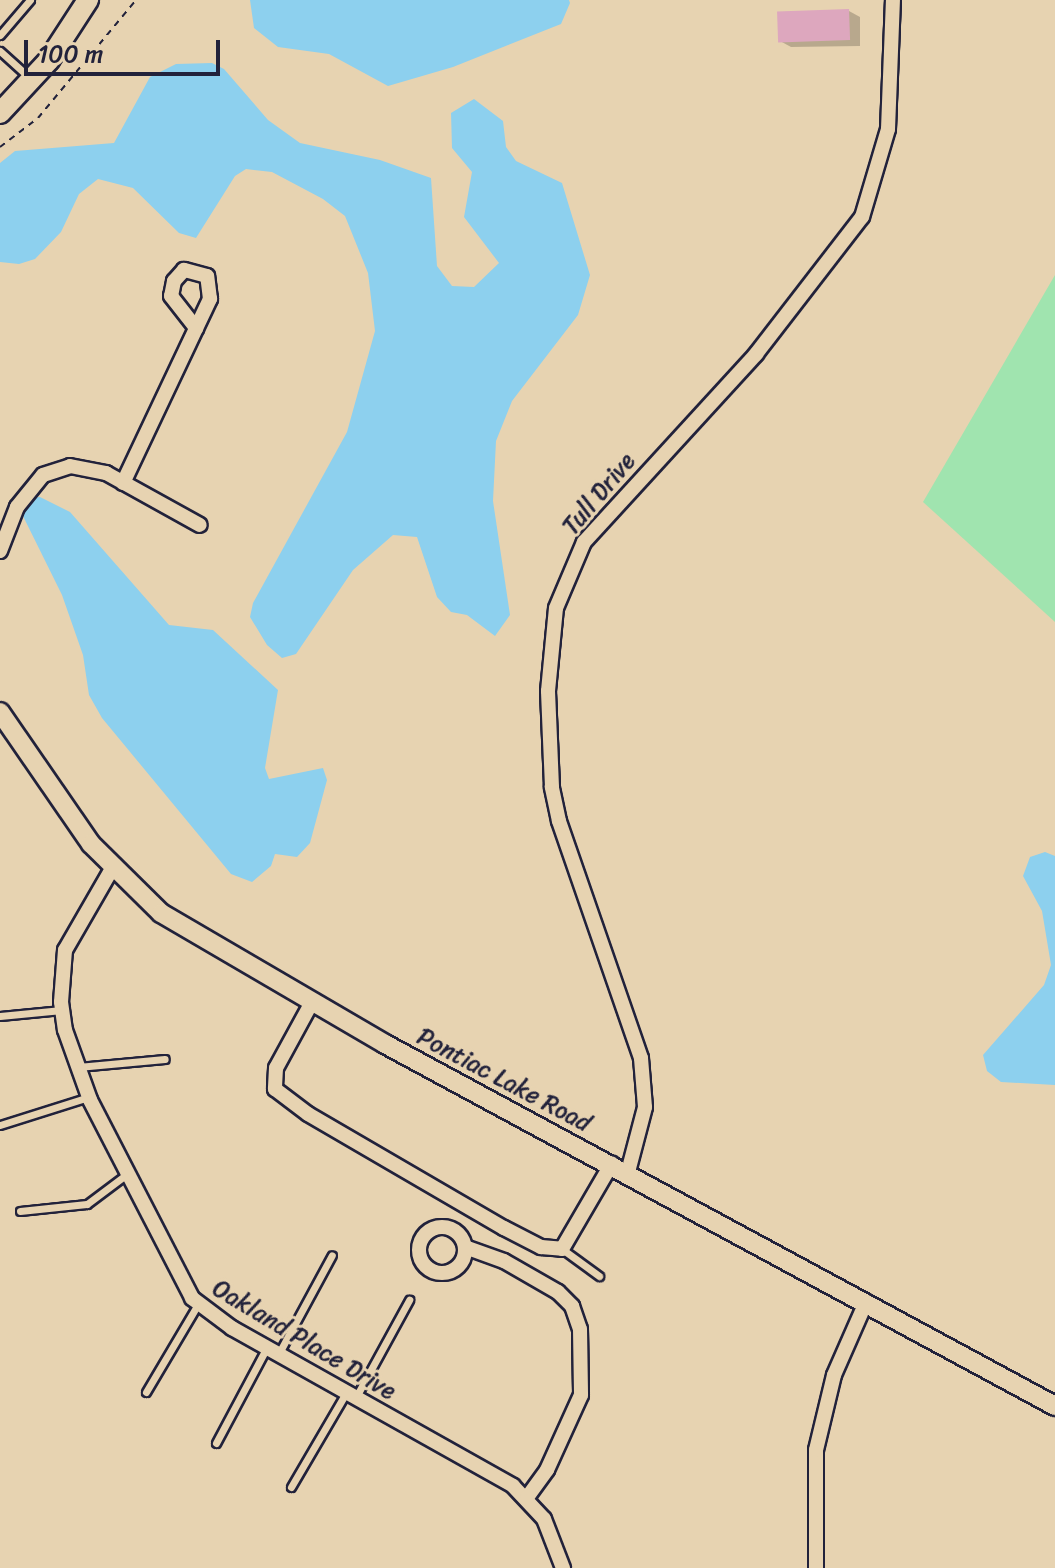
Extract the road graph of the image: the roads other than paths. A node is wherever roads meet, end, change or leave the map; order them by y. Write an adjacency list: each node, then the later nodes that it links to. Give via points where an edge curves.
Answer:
1 (30, 0): 4 (lane)
2 (88, 0): 6 (main road)
3 (893, 0): 21 (street, Tull Drive, via 888,129 862,217 767,341 584,542 556,608 548,691 552,787 641,1058 645,1107)
4 (0, 35)
5 (0, 51): 6 (lane)
6 (32, 80): 7 (main road)
7 (0, 113)
8 (196, 328): 9 (street)
9 (123, 483): 10 (street); 11 (street, via 70,466 43,475 17,507)
10 (200, 525)
11 (0, 551)
12 (0, 712): 13 (street, Pontiac Lake Road, via 91,844)
13 (113, 867): 14 (street, Pontiac Lake Road, via 161,913); 15 (street, Oakland Place Drive, via 65,950)
14 (312, 1002): 21 (street, Pontiac Lake Road); 25 (street, via 272,1080 284,1099 504,1228 541,1247)
15 (62, 1010): 16 (lane); 18 (street, Oakland Place Drive)
16 (0, 1016)
17 (165, 1059): 18 (lane)
18 (76, 1067): 19 (street, Oakland Place Drive)
19 (89, 1097): 20 (lane); 22 (street, Oakland Place Drive)
20 (0, 1125)
21 (620, 1168): 25 (street, Tull Drive); 29 (street, Pontiac Lake Road)
22 (127, 1174): 23 (lane, via 87,1204); 30 (street, Oakland Place Drive)
23 (20, 1211)
24 (465, 1247): 37 (street, via 504,1261 558,1292 572,1306 580,1329 581,1395 547,1470)
25 (562, 1249): 27 (lane)
26 (332, 1255): 31 (lane)
27 (599, 1276)
28 (409, 1300): 33 (lane)
29 (866, 1302): 34 (street, Pontiac Lake Road); 39 (street, via 834,1375 816,1450)
30 (198, 1304): 31 (street, Oakland Place Drive); 32 (lane)
31 (273, 1350): 33 (street, Oakland Place Drive); 35 (lane)
32 (146, 1392)
33 (350, 1396): 36 (lane); 37 (street, Oakland Place Drive, via 491,1472)
34 (1055, 1406)
35 (216, 1443)
36 (291, 1487)
37 (527, 1498): 38 (street, Oakland Place Drive, via 544,1519)
38 (563, 1568)
39 (816, 1568)

